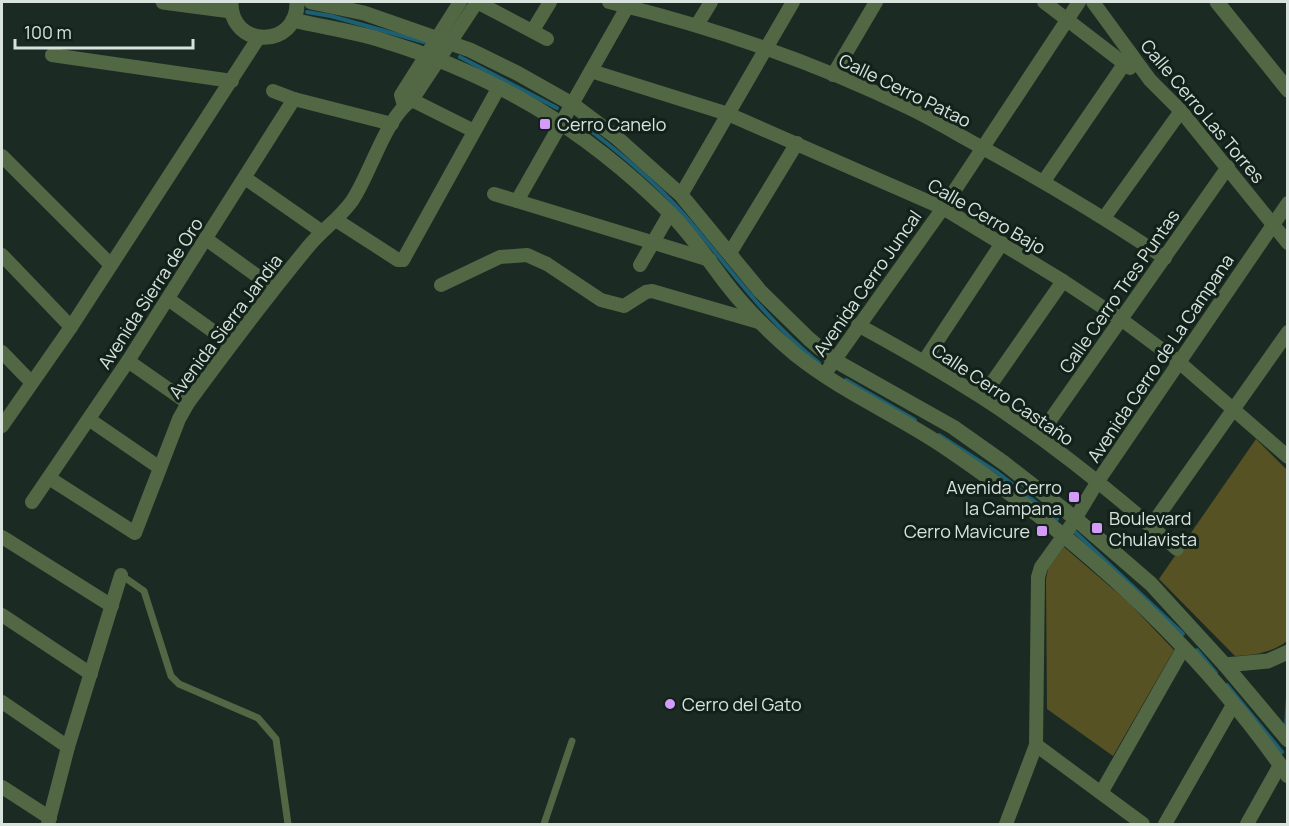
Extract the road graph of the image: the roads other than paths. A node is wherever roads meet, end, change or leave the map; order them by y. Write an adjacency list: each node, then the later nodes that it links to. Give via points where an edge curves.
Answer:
1 (163, 2): 16 (street)
2 (297, 2): 17 (street)
3 (311, 2): 23 (street)
4 (460, 2): 23 (street)
5 (477, 2): 20 (street); 23 (street)
6 (550, 2): 20 (street)
7 (609, 2): 15 (street, Calle Cerro Patao)
8 (711, 2): 19 (street)
9 (793, 2): 24 (street)
10 (876, 2): 29 (street)
11 (1044, 2): 18 (street, Calle Cerro Las Torres)
12 (1079, 2): 18 (street, Avenida Cerro Juncal)
13 (1093, 2): 27 (street, Calle Cerro Las Torres)
14 (1217, 2): 32 (street)
15 (629, 4): 19 (street, Calle Cerro Patao); 28 (street)
16 (231, 6): 21 (street, via 241,28)
17 (293, 20): 21 (street, via 279,34); 26 (street, via 377,39)
18 (1066, 20): 27 (street, Calle Cerro Las Torres); 43 (street, Avenida Cerro Juncal)
19 (697, 25): 24 (street, Calle Cerro Patao)
20 (533, 30): 22 (street)
21 (259, 37): 30 (street)
22 (547, 39)
23 (445, 40): 26 (street, Avenida Sierra Jandia); 36 (street)
24 (766, 48): 29 (street, Calle Cerro Patao); 38 (street)
25 (52, 55): 30 (street)
26 (432, 58): 31 (street); 35 (street, Avenida Sierra Jandia)
27 (1127, 59): 37 (street, Calle Cerro Las Torres); 47 (street)
28 (591, 71): 36 (street); 38 (street, Calle Cerro Bajo)
29 (833, 75): 43 (street, Calle Cerro Patao, via 910,108)
30 (232, 81): 66 (street)
31 (499, 87): 39 (street); 41 (street)
32 (1287, 90)
33 (273, 91): 34 (street)
34 (294, 99): 40 (street); 46 (street, Avenida Sierra de Oro)
35 (406, 101): 40 (street, Avenida Sierra Jandia); 41 (street)
36 (572, 104): 39 (street); 49 (street)
37 (1181, 111): 45 (street, Calle Cerro Las Torres); 54 (street)
38 (728, 114): 42 (street, Calle Cerro Bajo); 49 (street)
39 (562, 122): 50 (street); 53 (street, via 604,153)
40 (392, 124): 55 (street, Avenida Sierra Jandia, via 353,199)
41 (474, 131): 55 (street, via 403,260)
42 (797, 143): 52 (street, Calle Cerro Bajo); 62 (street)
43 (982, 148): 47 (street, Calle Cerro Patao); 52 (street, Avenida Cerro Juncal)
44 (2, 156): 66 (street)
45 (1228, 167): 56 (street, Calle Cerro Las Torres); 64 (street, Calle Cerro Tres Puntas)
46 (245, 178): 57 (street); 58 (street, Avenida Sierra de Oro)
47 (1044, 181): 54 (street, Calle Cerro Patao)
48 (494, 194): 50 (street)
49 (681, 195): 62 (street)
50 (517, 201): 61 (street)
51 (1287, 202): 56 (street, Avenida Cerro de La Campana)
52 (943, 207): 59 (street, Calle Cerro Bajo); 74 (street, Avenida Cerro Juncal)
53 (670, 213): 61 (street); 65 (street)
54 (1104, 218): 64 (street, Calle Cerro Patao)
55 (336, 220): 57 (street, Avenida Sierra Jandia)
56 (1273, 224): 60 (street, Calle Cerro Las Torres); 82 (street, Avenida Cerro de La Campana)
57 (321, 231): 70 (street, Avenida Sierra Jandia)
58 (206, 239): 70 (street); 71 (street, Avenida Sierra de Oro)
59 (1002, 243): 68 (street, Calle Cerro Bajo); 80 (street)
60 (1287, 243)
61 (654, 244): 65 (street); 67 (street)
62 (730, 253): 79 (street, via 760,291)
63 (2, 255): 75 (street)
64 (1165, 258): 72 (street, Calle Cerro Tres Puntas)
65 (710, 260): 73 (street)
66 (110, 264): 75 (street)
67 (640, 265)
68 (1063, 280): 72 (street, Calle Cerro Bajo); 85 (street)
69 (441, 285): 73 (street, via 500,257 527,255 601,300 624,306 652,291)
70 (274, 288): 77 (street, Avenida Sierra Jandia)
71 (168, 299): 77 (street); 81 (street, Avenida Sierra de Oro)
72 (1122, 320): 82 (street, Calle Cerro Bajo); 90 (street, Calle Cerro Tres Puntas)
73 (762, 323): 83 (street)
74 (858, 325): 79 (street, Avenida Cerro Juncal); 80 (street, Calle Cerro Castaño)
75 (70, 327): 84 (street)
76 (1287, 332): 87 (street)
77 (231, 344): 86 (street, Avenida Sierra Jandia)
78 (2, 352): 84 (street)
79 (834, 360): 83 (street, Avenida Cerro Juncal); 96 (street, via 953,427)
80 (924, 361): 85 (street, Calle Cerro Castaño)
81 (128, 362): 86 (street); 88 (street, Avenida Sierra de Oro)
82 (1180, 363): 87 (street, Calle Cerro Bajo); 94 (street, Avenida Cerro de La Campana)
83 (824, 375): 98 (street, via 939,444)
84 (32, 382): 89 (street)
85 (982, 397): 90 (street, Calle Cerro Castaño)
86 (188, 403): 92 (street, Avenida Sierra Jandia)
87 (1233, 409): 91 (street, Calle Cerro Bajo); 97 (street)
88 (90, 420): 92 (street); 93 (street, Avenida Sierra de Oro)
89 (2, 426)
90 (1039, 436): 94 (street, Calle Cerro Castaño)
91 (1287, 457)
92 (160, 468): 93 (street, Avenida Sierra Jandia, via 135,533)
93 (49, 478): 95 (street, Avenida Sierra de Oro)
94 (1098, 482): 96 (street, Avenida Cerro de La Campana); 97 (street, Calle Cerro Castaño)
95 (32, 502)
96 (1076, 519): 98 (street, Avenida Cerro de La Campana); 104 (street, via 1151,584)
97 (1151, 526): 100 (street, Calle Cerro Castaño)
98 (1064, 536): 105 (street, via 1136,599); 113 (street, Avenida Cerro de La Campana, via 1038,577)
99 (3, 543): 102 (street)
100 (1177, 549)
101 (120, 575): 102 (street); 120 (lane, via 144,591 171,676 179,684 258,718 276,739)
102 (112, 606): 108 (street)
103 (2, 615): 108 (street)
104 (1198, 635): 105 (street); 107 (street)
105 (1183, 649): 110 (street); 117 (street)
106 (1287, 652): 107 (street, via 1268,661)
107 (1225, 665): 111 (street)
108 (91, 674): 114 (street)
109 (2, 702): 114 (street)
110 (1233, 705): 115 (street); 124 (street)
111 (1287, 740)
112 (572, 741): 121 (lane)
113 (1036, 745): 117 (street); 118 (street, Avenida Cerro de La Campana)
114 (68, 747): 119 (street)
115 (1285, 767): 125 (street)
116 (2, 787): 119 (street)
117 (1101, 793): 123 (street)
118 (1008, 820): 122 (street)
119 (49, 821)
120 (288, 825)
121 (544, 825)
122 (1022, 825)
123 (1143, 825)
124 (1165, 825)
125 (1247, 825)

